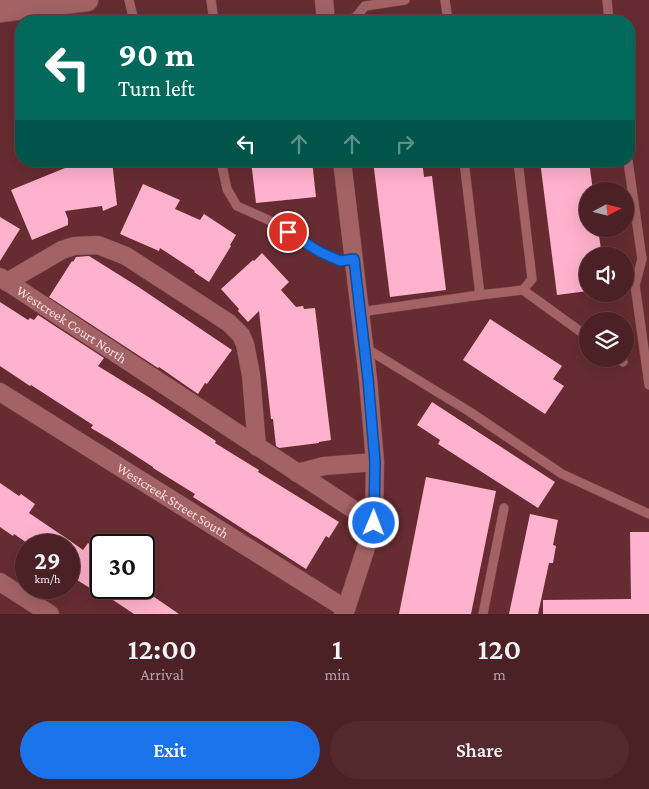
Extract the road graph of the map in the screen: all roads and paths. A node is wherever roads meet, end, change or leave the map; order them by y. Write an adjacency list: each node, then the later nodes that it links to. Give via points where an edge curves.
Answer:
1 (87, 0): 8 (street)
2 (129, 0): 10 (lane)
3 (211, 0): 11 (lane)
4 (324, 0): 12 (street)
5 (405, 0): 13 (lane, via 365,6)
6 (445, 0): 14 (lane)
7 (607, 0): 15 (lane)
8 (56, 2): 9 (street)
9 (0, 11)
10 (133, 15)
11 (213, 15)
12 (325, 15)
13 (358, 15)
14 (447, 15)
15 (609, 15)
16 (222, 167): 21 (lane, via 227,189 237,206 272,222 320,252 340,261)
17 (343, 167): 21 (street)
18 (465, 167): 25 (lane)
19 (519, 167): 24 (lane, via 532,279)
20 (629, 167): 22 (lane)
21 (354, 259): 26 (street)
22 (645, 259): 29 (lane, via 635,286)
23 (4, 279): 31 (street, Westcreek Court North); 31 (street, Westcreek Court North, via 62,250 98,245 126,256 229,323 245,344)
24 (523, 290): 25 (lane); 27 (lane)
25 (480, 295): 26 (lane)
26 (360, 312): 28 (street)
27 (579, 330)
28 (364, 347): 32 (street); 35 (lane, via 470,412 562,474)
29 (649, 385)
30 (0, 392): 38 (street, Westcreek Street South)
31 (257, 446): 33 (street, Westcreek Court North)
32 (375, 462): 33 (street, via 324,466); 36 (street)
33 (297, 473): 36 (street, Westcreek Court North)
34 (504, 508): 40 (lane)
35 (649, 514)
36 (374, 523): 38 (street)
37 (0, 582): 39 (street)
38 (348, 612)
39 (50, 614)
40 (483, 614)

